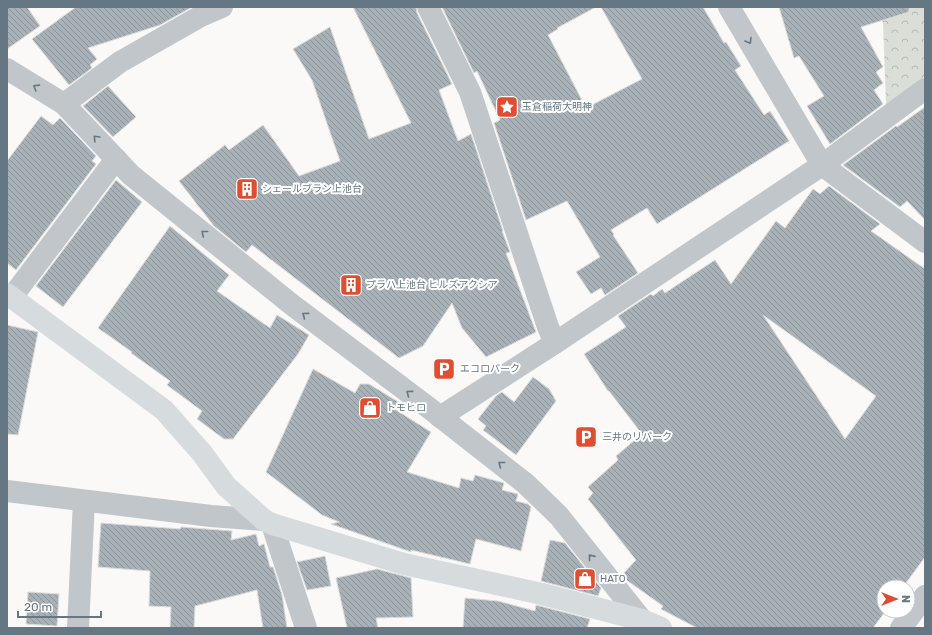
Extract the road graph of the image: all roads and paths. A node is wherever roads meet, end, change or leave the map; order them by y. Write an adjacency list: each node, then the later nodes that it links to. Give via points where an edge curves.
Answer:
1 (222, 7): 4 (street)
2 (428, 7): 12 (street, via 470,92)
3 (729, 7): 9 (street, one-way to 9)
4 (201, 12): 7 (street, via 120,62)
5 (7, 69): 7 (street, one-way to 5)
6 (925, 90): 9 (street)
7 (64, 104): 8 (street, one-way to 7)
8 (116, 159): 11 (street); 13 (street, one-way to 8, via 291,304)
9 (822, 165): 10 (street); 12 (street)
10 (925, 242)
11 (9, 295): 16 (street, via 164,410 202,453 226,486)
12 (555, 343): 13 (street)
13 (440, 417): 18 (street, one-way to 13, via 559,516 526,484)
14 (7, 491): 15 (street)
15 (84, 501): 16 (street); 19 (street)
16 (268, 522): 18 (street, via 404,564 542,594); 20 (street)
17 (925, 596): 21 (street)
18 (649, 625)
19 (78, 628)
20 (306, 628)
21 (901, 628)

